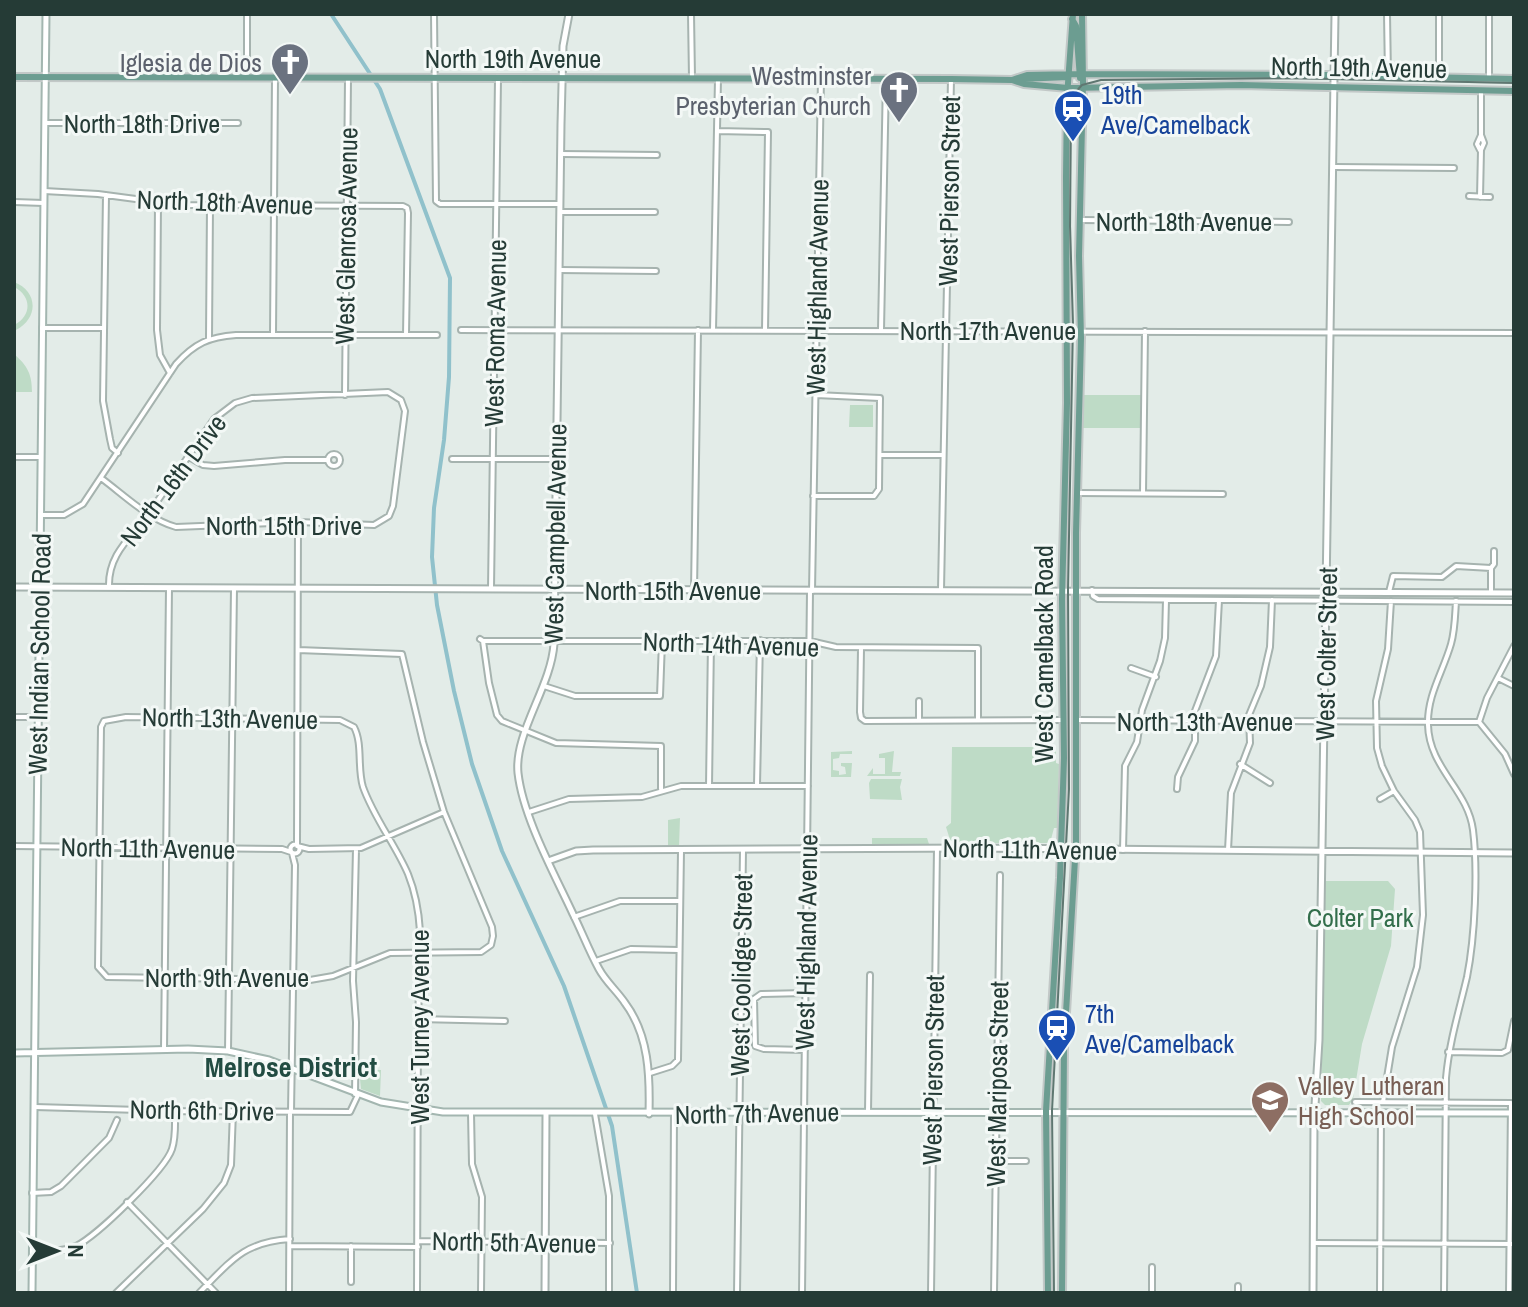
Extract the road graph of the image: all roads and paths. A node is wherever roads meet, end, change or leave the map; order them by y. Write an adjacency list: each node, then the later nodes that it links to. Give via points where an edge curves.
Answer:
1 (46, 14): 16 (street, West Indian School Road)
2 (247, 14): 17 (street)
3 (434, 14): 20 (street)
4 (569, 14): 23 (street, West Campbell Avenue)
5 (691, 14): 24 (street)
6 (1082, 14): 21 (main road, West Camelback Road)
7 (1335, 14): 12 (street, West Colter Street)
8 (1387, 14): 14 (street)
9 (1439, 14): 27 (street)
10 (1489, 14): 30 (street)
11 (1072, 16): 13 (main road, West Camelback Road); 21 (main road)
12 (1336, 75): 14 (main road, North 19th Avenue); 21 (main road, North 19th Avenue); 34 (street, West Colter Street)
13 (1068, 76): 21 (main road, North 19th Avenue); 32 (main road, North 19th Avenue); 33 (main road, West Camelback Road)
14 (1388, 76): 27 (main road, North 19th Avenue)
15 (14, 77): 16 (main road, North 19th Avenue)
16 (46, 77): 17 (main road, North 19th Avenue); 37 (street, West Indian School Road)
17 (247, 77): 18 (main road, North 19th Avenue)
18 (275, 77): 19 (main road, North 19th Avenue); 55 (street)
19 (348, 77): 20 (main road, North 19th Avenue); 56 (street, West Glenrosa Avenue)
20 (435, 77): 22 (main road, North 19th Avenue); 52 (street, via 436,201)
21 (1082, 77): 33 (main road, North 19th Avenue); 34 (main road, North 19th Avenue, via 1091,87); 59 (main road, West Camelback Road)
22 (498, 78): 23 (main road, North 19th Avenue); 52 (street, West Roma Avenue)
23 (562, 78): 24 (main road, North 19th Avenue); 40 (street, West Campbell Avenue)
24 (692, 78): 28 (main road, North 19th Avenue)
25 (821, 78): 26 (main road, North 19th Avenue); 28 (main road, North 19th Avenue); 71 (street, West Highland Avenue)
26 (886, 78): 29 (main road, North 19th Avenue); 72 (street)
27 (1439, 78): 30 (main road, North 19th Avenue)
28 (718, 79): 39 (street)
29 (951, 79): 32 (main road, North 19th Avenue); 73 (street, West Pierson Street)
30 (1489, 79): 31 (main road, North 19th Avenue)
31 (1514, 79)
32 (1012, 80): 33 (main road, North 19th Avenue)
33 (1068, 88): 74 (main road, West Camelback Road)
34 (1336, 89): 35 (main road, North 19th Avenue); 42 (street, West Colter Street)
35 (1481, 89): 36 (main road, North 19th Avenue); 47 (street)
36 (1514, 91)
37 (45, 123): 38 (street, North 18th Drive); 44 (street, West Indian School Road)
38 (238, 123)
39 (717, 131): 69 (street); 70 (street, via 768,132)
40 (561, 154): 41 (street); 53 (street, West Campbell Avenue)
41 (657, 155)
42 (1335, 167): 43 (street); 77 (street, West Colter Street)
43 (1454, 168)
44 (44, 191): 45 (street, North 18th Avenue); 50 (street, West Indian School Road)
45 (106, 195): 51 (street, North 18th Avenue); 64 (street)
46 (1469, 196): 47 (street)
47 (1480, 197): 48 (street)
48 (1490, 197)
49 (14, 202): 50 (street)
50 (44, 203): 63 (street, West Indian School Road)
51 (158, 203): 54 (street, North 18th Avenue); 84 (street, via 157,330 160,355)
52 (497, 204): 53 (street); 66 (street, West Roma Avenue)
53 (560, 204): 57 (street, West Campbell Avenue)
54 (210, 206): 55 (street, North 18th Avenue); 83 (street)
55 (274, 206): 56 (street, North 18th Avenue); 79 (street)
56 (347, 206): 80 (street, North 18th Avenue, via 407,208); 82 (street, West Glenrosa Avenue)
57 (560, 212): 58 (street); 61 (street, West Campbell Avenue)
58 (655, 212)
59 (1080, 220): 60 (street, North 18th Avenue); 75 (main road, West Camelback Road)
60 (1289, 222)
61 (559, 270): 62 (street); 67 (street, West Campbell Avenue)
62 (656, 271)
63 (42, 328): 64 (street); 91 (street, West Indian School Road)
64 (104, 328): 87 (street, via 104,414)
65 (461, 330): 66 (street, North 17th Avenue)
66 (495, 330): 67 (street, North 17th Avenue); 94 (street, West Roma Avenue)
67 (558, 330): 68 (street, North 17th Avenue); 95 (street, West Campbell Avenue)
68 (698, 330): 69 (street, North 17th Avenue); 116 (street)
69 (713, 330): 70 (street, North 17th Avenue)
70 (765, 330): 71 (street, North 17th Avenue)
71 (816, 330): 72 (street, North 17th Avenue); 86 (street, West Highland Avenue)
72 (881, 330): 73 (street, North 17th Avenue)
73 (946, 330): 74 (street, North 17th Avenue); 89 (street, West Pierson Street)
74 (1067, 330): 75 (street, North 17th Avenue); 118 (main road, West Camelback Road)
75 (1081, 330): 76 (street, North 17th Avenue); 98 (main road, West Camelback Road)
76 (1145, 331): 77 (street, North 17th Avenue); 99 (street)
77 (1332, 332): 78 (street, North 17th Avenue); 123 (street, West Colter Street)
78 (1514, 333)
79 (273, 335): 82 (street); 83 (street)
80 (406, 335): 81 (street); 82 (street)
81 (437, 335)
82 (345, 336): 85 (street, West Glenrosa Avenue)
83 (209, 338): 84 (street, via 186,353)
84 (170, 373): 87 (street)
85 (345, 395): 92 (street, North 16th Drive, via 261,397 235,403 214,419); 104 (street, North 16th Drive, via 388,392 403,404 393,506)
86 (816, 395): 88 (street, via 880,398); 101 (street, West Highland Avenue)
87 (118, 453): 97 (street)
88 (880, 455): 89 (street); 101 (street, via 877,495)
89 (943, 455): 117 (street, West Pierson Street)
90 (14, 457): 91 (street)
91 (41, 457): 103 (street, West Indian School Road)
92 (189, 457): 96 (street, via 214,466); 102 (street, North 16th Drive)
93 (452, 459): 94 (street)
94 (493, 459): 95 (street); 114 (street, West Roma Avenue)
95 (556, 459): 115 (street, West Campbell Avenue)
96 (328, 460)
97 (101, 478): 102 (street, North 15th Drive); 103 (street, via 73,512)
98 (1077, 493): 99 (street); 121 (main road, West Camelback Road)
99 (1143, 493): 100 (street)
100 (1223, 494)
101 (813, 496): 120 (street, West Highland Avenue)
102 (149, 513): 105 (street, North 15th Drive, via 176,527); 110 (street, North 16th Drive, via 110,564)
103 (40, 515): 109 (street, West Indian School Road)
104 (385, 519): 105 (street, North 15th Drive, via 374,525)
105 (298, 522): 113 (street)
106 (1494, 551): 107 (street)
107 (1491, 568): 124 (street, via 1456,566 1442,577 1393,576); 125 (street)
108 (14, 587): 109 (street, North 15th Avenue)
109 (39, 587): 110 (street, North 15th Avenue); 150 (street, West Indian School Road)
110 (109, 587): 111 (street, North 15th Avenue)
111 (169, 588): 112 (street, North 15th Avenue); 151 (street)
112 (234, 588): 113 (street, North 15th Avenue); 152 (street)
113 (298, 588): 114 (street, North 15th Avenue); 142 (street)
114 (491, 589): 115 (street, North 15th Avenue)
115 (555, 589): 116 (street, North 15th Avenue); 135 (street, West Campbell Avenue)
116 (694, 590): 120 (street, North 15th Avenue)
117 (941, 590): 118 (street, North 15th Avenue); 120 (street, North 15th Avenue)
118 (1062, 590): 121 (street, North 15th Avenue); 156 (main road, West Camelback Road)
119 (1092, 590): 121 (street, North 15th Avenue); 122 (street, North 15th Avenue); 127 (street, North 15th Avenue, via 1094,598)
120 (811, 591): 139 (street, West Highland Avenue)
121 (1077, 591): 157 (main road, West Camelback Road)
122 (1138, 591): 123 (street, North 15th Avenue); 127 (street)
123 (1327, 592): 124 (street, North 15th Avenue); 131 (street, West Colter Street)
124 (1389, 592): 125 (street, North 15th Avenue)
125 (1491, 593): 126 (street, North 15th Avenue)
126 (1514, 593)
127 (1138, 599): 128 (street, North 15th Avenue)
128 (1166, 600): 129 (street, North 15th Avenue); 144 (street)
129 (1219, 600): 130 (street, North 15th Avenue); 159 (street, via 1216,656)
130 (1272, 600): 131 (street, North 15th Avenue); 160 (street, via 1268,658)
131 (1327, 600): 132 (street, North 15th Avenue); 161 (street, West Colter Street)
132 (1391, 601): 133 (street, North 15th Avenue); 164 (street)
133 (1456, 601): 134 (street, North 15th Avenue); 162 (street, via 1454,631 1433,688)
134 (1514, 602)
135 (554, 640): 137 (street, North 14th Avenue); 146 (street, West Campbell Avenue); 166 (street, North 14th Avenue, via 481,640 497,715)
136 (760, 640): 138 (street, North 14th Avenue); 139 (street, North 14th Avenue); 172 (street)
137 (662, 641): 138 (street, North 14th Avenue); 146 (street, via 660,696 575,696)
138 (711, 641): 173 (street)
139 (810, 641): 141 (street, North 14th Avenue); 174 (street, West Highland Avenue)
140 (1514, 646): 145 (street)
141 (861, 648): 154 (street, via 861,718); 155 (street, North 14th Avenue, via 978,648)
142 (298, 650): 153 (street); 179 (street, via 402,654)
143 (1131, 668): 144 (street)
144 (1156, 677): 158 (street)
145 (1498, 678): 147 (street); 163 (street)
146 (544, 686): 166 (street, West Campbell Avenue)
147 (1514, 686)
148 (919, 701): 154 (street)
149 (14, 717): 150 (street)
150 (38, 717): 183 (street, West Indian School Road)
151 (168, 717): 152 (street, North 13th Avenue); 184 (street, North 13th Avenue, via 104,721); 185 (street)
152 (232, 718): 153 (street, North 13th Avenue); 187 (street)
153 (297, 719): 165 (street, North 13th Avenue, via 340,720); 188 (street)
154 (919, 720): 155 (street)
155 (978, 720): 156 (street)
156 (1064, 720): 190 (main road, West Camelback Road)
157 (1076, 720): 158 (street, North 13th Avenue); 193 (main road, West Camelback Road)
158 (1140, 721): 159 (street, North 13th Avenue); 194 (street, via 1125,766)
159 (1195, 721): 160 (street, North 13th Avenue); 176 (street, via 1195,741)
160 (1250, 721): 161 (street, North 13th Avenue); 169 (street, via 1250,743)
161 (1325, 722): 164 (street, North 13th Avenue); 197 (street, West Colter Street)
162 (1428, 722): 163 (street, North 13th Avenue); 164 (street, North 13th Avenue); 199 (street, via 1436,760 1470,815)
163 (1479, 722): 168 (street)
164 (1376, 723): 177 (street, via 1382,766)
165 (354, 727): 181 (street, West Turney Avenue, via 362,782)
166 (526, 732): 175 (street, via 556,743 661,746); 180 (street, West Campbell Avenue, via 518,767)
167 (1514, 755): 168 (street)
168 (1507, 759): 170 (street)
169 (1240, 764): 171 (street); 196 (street, via 1229,803)
170 (1514, 774)
171 (1270, 783)
172 (757, 785): 173 (street); 174 (street)
173 (709, 786): 175 (street)
174 (808, 786): 192 (street, West Highland Avenue)
175 (661, 789): 180 (street, via 642,797 569,799)
176 (1177, 789)
177 (1394, 791): 178 (street); 198 (street, via 1417,825)
178 (1380, 799)
179 (444, 812): 181 (street); 206 (street, North 9th Avenue, via 493,936 481,952)
180 (529, 812): 201 (street, West Campbell Avenue)
181 (387, 837): 189 (street); 206 (street, West Turney Avenue, via 419,910)
182 (14, 846): 183 (street, North 11th Avenue)
183 (37, 846): 184 (street, North 11th Avenue); 220 (street, West Indian School Road)
184 (100, 847): 185 (street, North 11th Avenue); 210 (street, North 9th Avenue, via 98,967 107,977)
185 (166, 848): 187 (street, North 11th Avenue); 210 (street)
186 (937, 848): 190 (street, North 11th Avenue); 192 (street, North 11th Avenue); 233 (street, West Pierson Street)
187 (230, 849): 188 (street, North 11th Avenue); 211 (street)
188 (295, 849): 189 (street); 212 (street)
189 (356, 849): 208 (street)
190 (1061, 849): 193 (street, North 11th Avenue); 235 (main road, West Camelback Road)
191 (743, 850): 192 (street, North 11th Avenue); 195 (street, North 11th Avenue); 244 (street, West Coolidge Street)
192 (807, 850): 213 (street, West Highland Avenue)
193 (1076, 850): 194 (street, North 11th Avenue); 236 (main road, West Camelback Road)
194 (1123, 850): 196 (street, North 11th Avenue)
195 (681, 851): 201 (street, North 11th Avenue, via 584,850); 203 (street)
196 (1228, 851): 197 (street, North 11th Avenue)
197 (1322, 852): 198 (street, North 11th Avenue); 237 (street, West Colter Street)
198 (1423, 852): 199 (street, North 11th Avenue); 227 (street, via 1421,942)
199 (1474, 852): 200 (street, North 11th Avenue); 221 (street, via 1471,948)
200 (1514, 853)
201 (548, 861): 204 (street, West Campbell Avenue)
202 (1000, 875): 234 (street, West Mariposa Street)
203 (680, 901): 204 (street, via 620,901); 205 (street)
204 (574, 917): 207 (street, West Campbell Avenue)
205 (679, 950): 207 (street, via 631,949); 224 (street, via 678,1060)
206 (421, 952): 208 (street, North 9th Avenue, via 390,953); 214 (street, West Turney Avenue)
207 (595, 962): 224 (street, West Campbell Avenue, via 634,1018)
208 (354, 966): 212 (street, North 9th Avenue, via 333,976); 225 (street)
209 (870, 975): 240 (street)
210 (164, 977): 211 (street, North 9th Avenue); 217 (street)
211 (229, 979): 212 (street, North 9th Avenue); 219 (street)
212 (293, 980): 223 (street)
213 (806, 993): 218 (street, West Highland Avenue); 218 (street, via 761,994 754,999 757,1048)
214 (418, 1019): 215 (street); 230 (street, West Turney Avenue)
215 (505, 1021)
216 (1514, 1021): 221 (street, via 1508,1050 1502,1053)
217 (164, 1049): 219 (street, North 7th Avenue); 220 (street, North 7th Avenue)
218 (805, 1050): 239 (street, West Highland Avenue)
219 (228, 1051): 223 (street, North 7th Avenue)
220 (36, 1052): 222 (street, North 7th Avenue); 229 (street, West Indian School Road)
221 (1448, 1052): 228 (street)
222 (14, 1053)
223 (292, 1068): 225 (street, North 7th Avenue); 238 (street)
224 (650, 1073): 249 (street, West Campbell Avenue)
225 (357, 1094): 230 (street, North 7th Avenue); 238 (street, North 6th Drive, via 350,1112)
226 (1355, 1102): 227 (street)
227 (1383, 1102): 228 (street)
228 (1445, 1102): 245 (street); 246 (street, via 1510,1102)
229 (35, 1107): 231 (street, North 6th Drive); 253 (street, West Indian School Road)
230 (418, 1110): 242 (street, North 7th Avenue); 261 (street, West Turney Avenue)
231 (175, 1111): 232 (street, North 6th Drive); 254 (street, via 169,1155)
232 (233, 1111): 238 (street, North 6th Drive); 257 (street, via 231,1165 224,1183)
233 (932, 1111): 234 (street, North 7th Avenue); 240 (street, North 7th Avenue); 284 (street, West Pierson Street)
234 (996, 1111): 235 (street, North 7th Avenue); 251 (street, West Mariposa Street)
235 (1046, 1111): 236 (street, North 7th Avenue); 286 (main road, West Camelback Road)
236 (1063, 1111): 237 (street, North 7th Avenue); 287 (main road, West Camelback Road)
237 (1316, 1111): 241 (street, North 7th Avenue); 260 (street, West Colter Street)
238 (290, 1112): 255 (street)
239 (804, 1112): 240 (street, North 7th Avenue); 244 (street, North 7th Avenue); 283 (street, West Highland Avenue)
240 (868, 1112)
241 (1381, 1112): 245 (street, North 7th Avenue); 262 (street)
242 (471, 1113): 247 (street, North 7th Avenue); 256 (street)
243 (674, 1113): 244 (street, North 7th Avenue); 249 (street, North 7th Avenue); 281 (street)
244 (739, 1113): 282 (street, West Coolidge Street)
245 (1445, 1113): 246 (street, North 7th Avenue); 263 (street)
246 (1512, 1113): 264 (street)
247 (546, 1114): 248 (street, North 7th Avenue); 258 (street)
248 (598, 1114): 249 (street, North 7th Avenue); 259 (street)
249 (649, 1114)
250 (117, 1120): 253 (street, via 109,1138 61,1186)
251 (995, 1161): 252 (street); 285 (street, West Mariposa Street)
252 (1026, 1161)
253 (32, 1193): 267 (street, West Indian School Road)
254 (127, 1202): 257 (street); 267 (street, via 77,1245)
255 (290, 1239): 265 (street); 270 (street, via 240,1252)
256 (482, 1242): 258 (street, North 5th Avenue); 261 (street, North 5th Avenue); 278 (street)
257 (167, 1243): 270 (street); 273 (street)
258 (545, 1243): 259 (street, North 5th Avenue); 279 (street)
259 (610, 1243): 280 (street)
260 (1314, 1243): 262 (street); 290 (street, West Colter Street)
261 (418, 1244): 266 (street, North 5th Avenue); 277 (street, West Turney Avenue)
262 (1380, 1244): 263 (street); 291 (street)
263 (1445, 1244): 264 (street); 292 (street)
264 (1511, 1244): 293 (street)
265 (290, 1246): 266 (street, North 5th Avenue); 276 (street)
266 (351, 1246): 269 (street)
267 (32, 1251): 272 (street, West Indian School Road)
268 (1152, 1267): 288 (street)
269 (351, 1282)
270 (208, 1285): 274 (street); 275 (street)
271 (1238, 1286): 289 (street)
272 (32, 1293)
273 (116, 1293)
274 (199, 1293)
275 (216, 1293)
276 (289, 1293)
277 (417, 1293)
278 (481, 1293)
279 (545, 1293)
280 (609, 1293)
281 (673, 1293)
282 (737, 1293)
283 (802, 1293)
284 (931, 1293)
285 (994, 1293)
286 (1048, 1293)
287 (1062, 1293)
288 (1152, 1293)
289 (1238, 1293)
290 (1313, 1293)
291 (1380, 1293)
292 (1444, 1293)
293 (1509, 1293)

